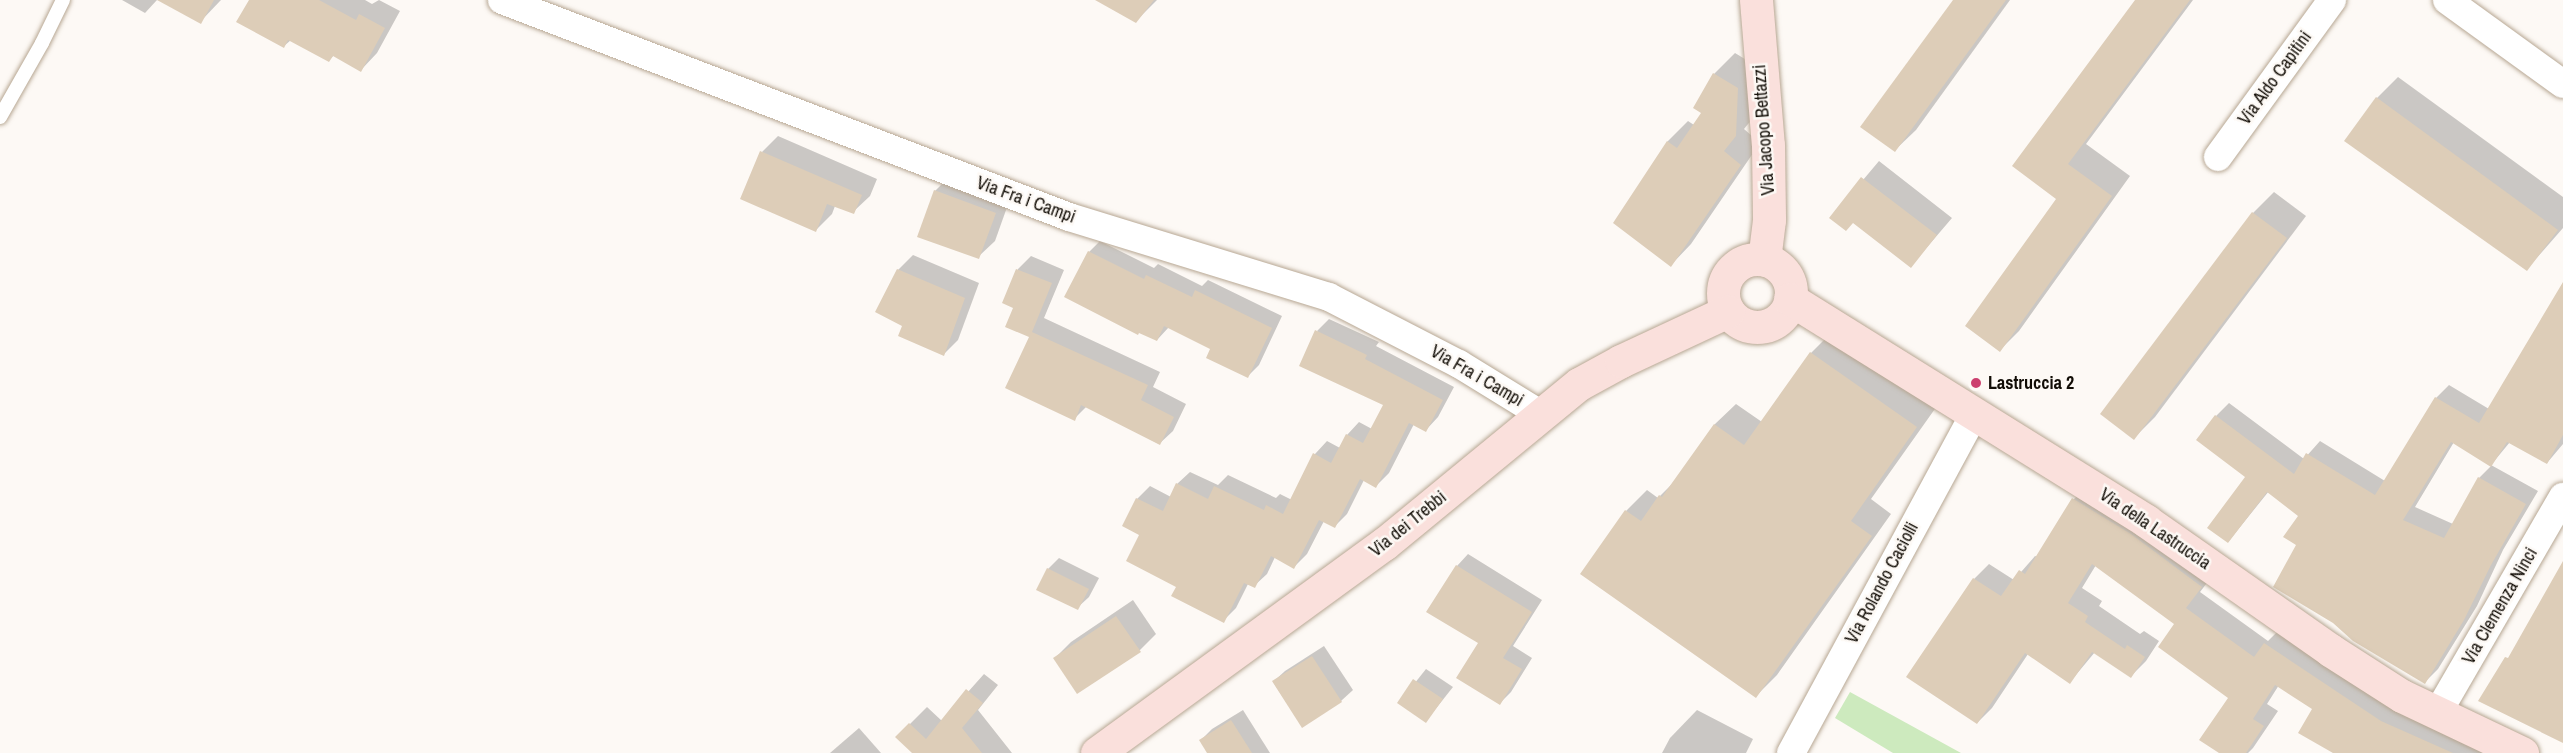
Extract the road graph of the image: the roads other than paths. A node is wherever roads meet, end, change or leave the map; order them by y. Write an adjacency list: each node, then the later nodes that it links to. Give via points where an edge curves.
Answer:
1 (63, 0): 7 (lane)
2 (502, 0): 13 (street, Via Fra i Campi, via 1070,218 1329,297 1459,364)
3 (1756, 0): 9 (street, Via Jacopo Bettazzi, via 1768,145 1769,220)
4 (2331, 0): 8 (street, Via Aldo Capitini)
5 (2447, 0): 6 (street)
6 (2563, 84)
7 (0, 117)
8 (2218, 157)
9 (1764, 261): 10 (street, via 1774,264 1788,279); 11 (street, via 1739,264 1729,274 1723,299)
10 (1791, 299): 11 (street, via 1781,317 1763,327 1737,321); 12 (street, Via della Lastruccia)
11 (1728, 311): 13 (street, Via dei Trebbi, via 1579,384)
12 (1974, 414): 15 (street, Via della Lastruccia, via 2146,521 2330,650); 17 (street, Via Rolando Caciolli)
13 (1542, 415): 16 (street, Via dei Trebbi, via 1384,544)
14 (2563, 497): 15 (street, Via Clemenza Ninci)
15 (2437, 714): 18 (street, Via della Lastruccia)
16 (1097, 753)
17 (1791, 753)
18 (2522, 753)

